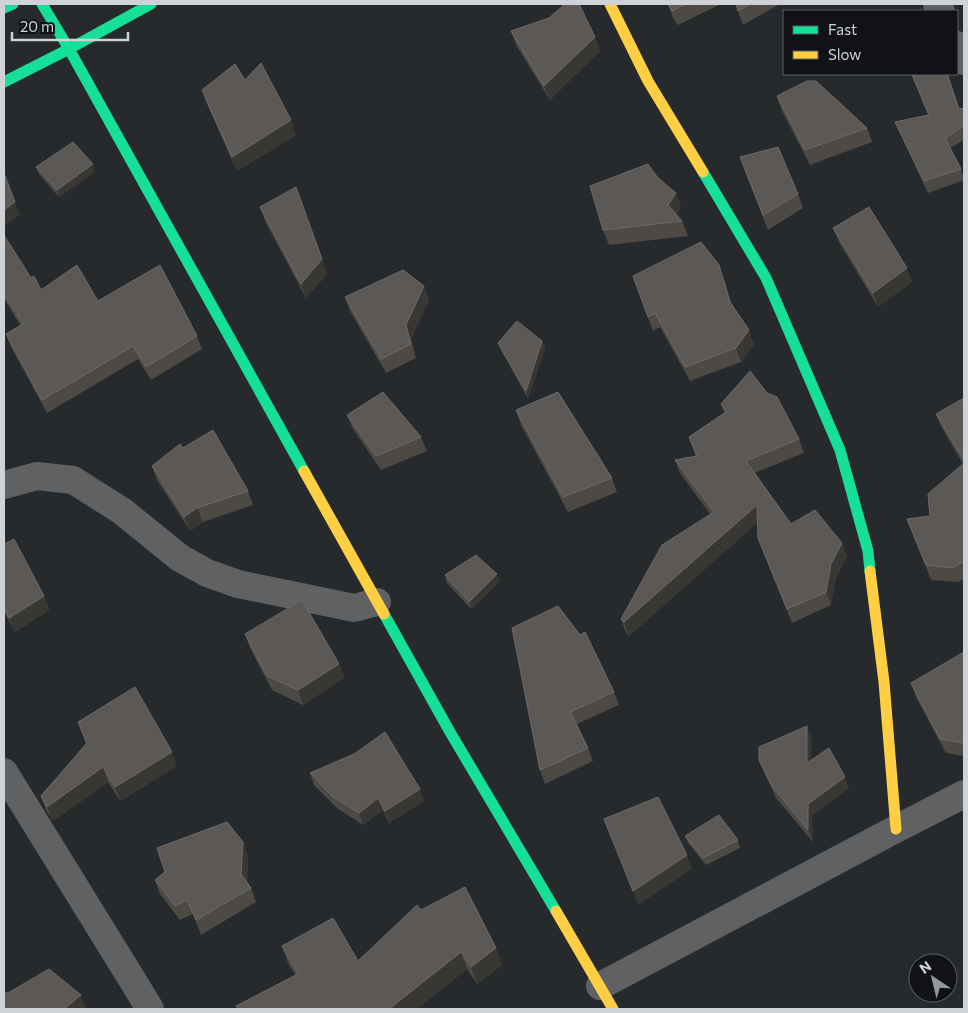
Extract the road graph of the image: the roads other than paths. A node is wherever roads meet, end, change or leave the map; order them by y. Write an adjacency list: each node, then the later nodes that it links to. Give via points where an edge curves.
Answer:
1 (13, 4): 5 (street)
2 (42, 4): 7 (street)
3 (151, 4): 7 (street)
4 (610, 4): 14 (street, via 648,81 766,278 840,450 868,551 884,682)
5 (4, 8)
6 (958, 47): 8 (street)
7 (69, 49): 9 (street); 11 (street)
8 (964, 61)
9 (4, 82)
10 (4, 484): 11 (street, via 37,476 73,480 122,511 180,558 207,573 238,584 354,608)
11 (377, 602): 15 (street)
12 (4, 772): 16 (street)
13 (964, 794): 14 (street)
14 (896, 829): 15 (street)
15 (600, 986): 17 (street)
16 (150, 1009)
17 (613, 1009)

